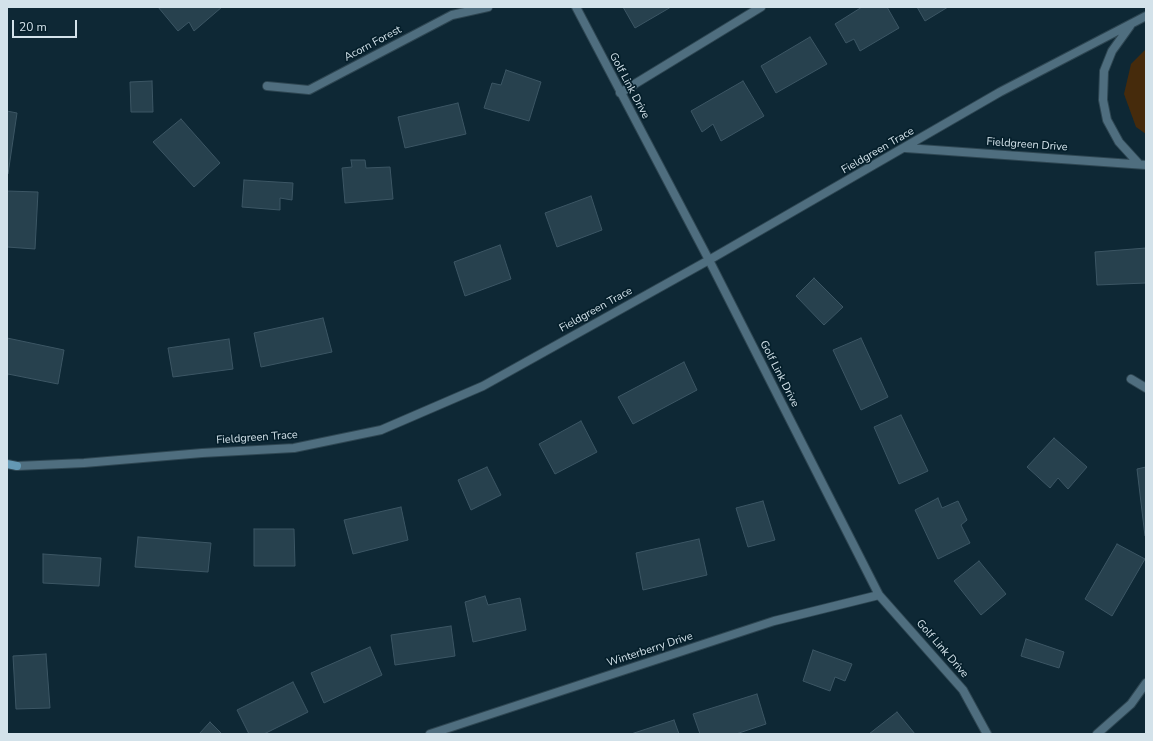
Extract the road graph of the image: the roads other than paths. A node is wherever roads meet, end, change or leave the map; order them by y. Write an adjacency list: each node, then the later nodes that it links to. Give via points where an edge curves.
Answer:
1 (488, 7): 6 (street, Acorn Forest, via 452,15 309,90)
2 (576, 7): 7 (street, Golf Link Drive)
3 (761, 7): 7 (street)
4 (1146, 16): 5 (street, Fieldgreen Trace)
5 (1132, 23): 8 (street, Fieldgreen Trace, via 1000,92); 9 (street, via 1112,51 1104,71 1103,100 1107,120 1119,142)
6 (267, 86)
7 (620, 93): 10 (street, Golf Link Drive)
8 (906, 148): 9 (street, Fieldgreen Drive); 10 (street, Fieldgreen Trace)
9 (1143, 164)
10 (709, 260): 14 (street, Fieldgreen Trace, via 483,386 381,430 294,448); 16 (street, Golf Link Drive)
11 (1131, 379): 12 (street)
12 (1146, 388)
13 (7, 464): 14 (street, Fieldgreen Trace)
14 (17, 466): 15 (street)
15 (7, 468)
16 (879, 595): 18 (street, Winterberry Drive, via 774,621); 19 (street, Golf Link Drive, via 963,690)
17 (1146, 683): 20 (street, via 1131,704)
18 (430, 734)
19 (987, 734)
20 (1097, 734)

